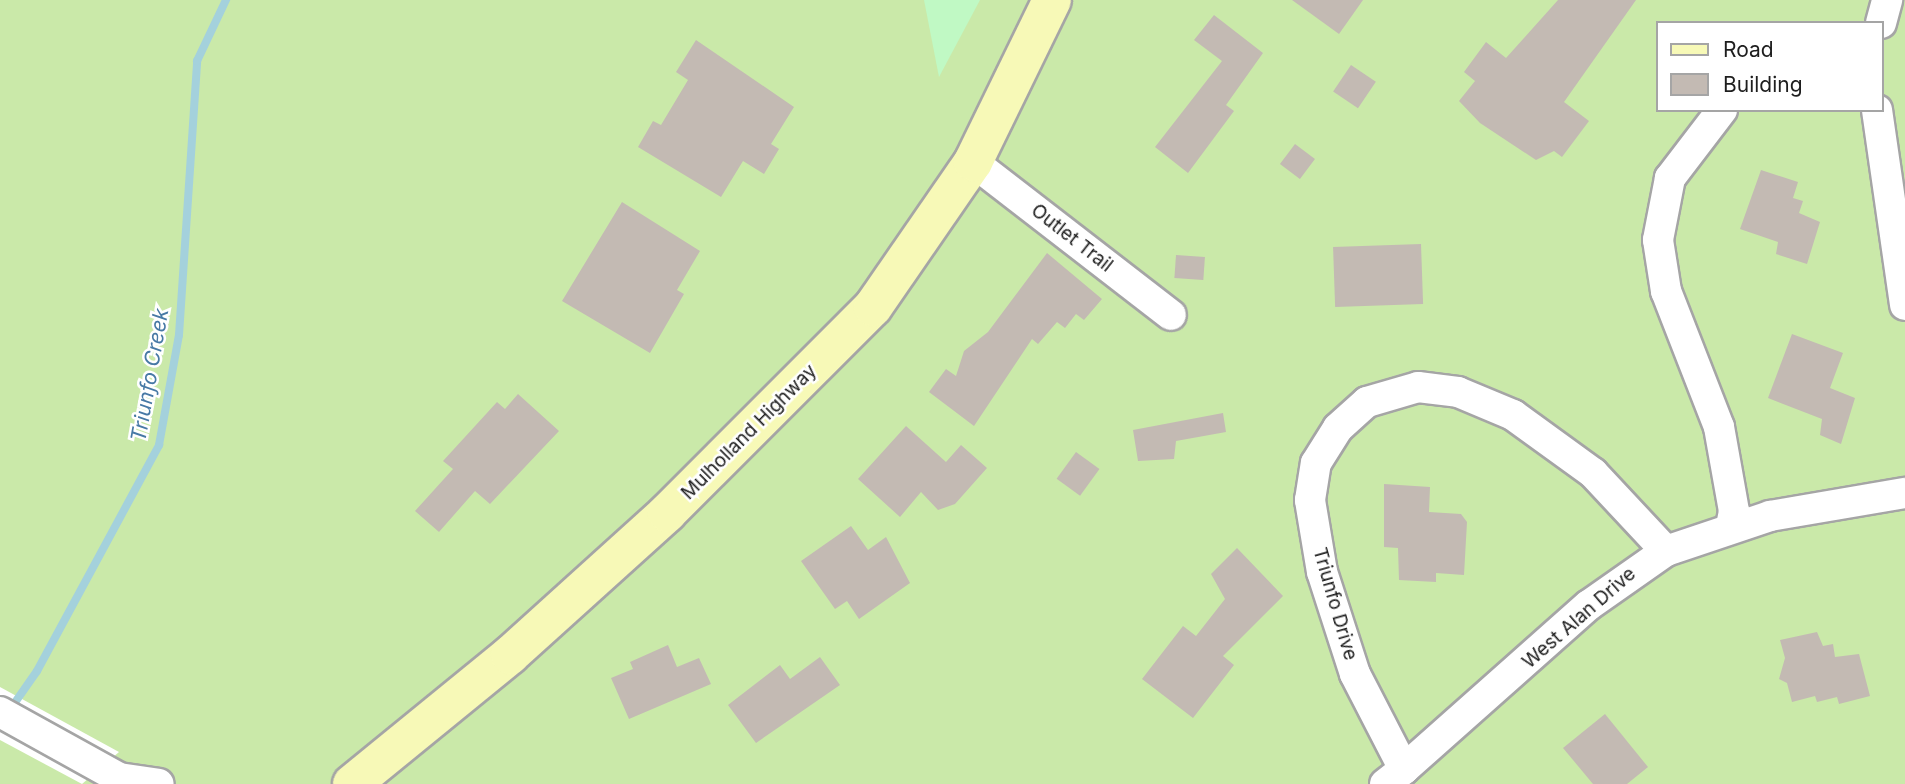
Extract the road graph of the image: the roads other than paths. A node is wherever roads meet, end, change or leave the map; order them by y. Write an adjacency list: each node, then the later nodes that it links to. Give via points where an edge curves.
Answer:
1 (1052, 0): 6 (main road, Mulholland Highway)
2 (1887, 0): 3 (street)
3 (1882, 21)
4 (1720, 112): 10 (street, via 1670,178 1658,240 1665,290 1719,427 1734,511)
5 (1877, 112): 7 (street)
6 (973, 162): 8 (street, Outlet Trail); 16 (main road, Mulholland Highway, via 873,307 787,396 510,655)
7 (1905, 305)
8 (1171, 315)
9 (1905, 493): 10 (street, West Alan Drive)
10 (1731, 527): 11 (street, West Alan Drive)
11 (1666, 551): 14 (street, West Alan Drive, via 1589,605); 14 (street, Triunfo Drive, via 1593,473 1513,415 1458,391 1418,387 1367,402 1338,428 1316,463 1310,500 1322,572)
12 (0, 712): 13 (street)
13 (114, 777): 15 (street)
14 (1394, 777)
15 (159, 784)
16 (352, 784)

